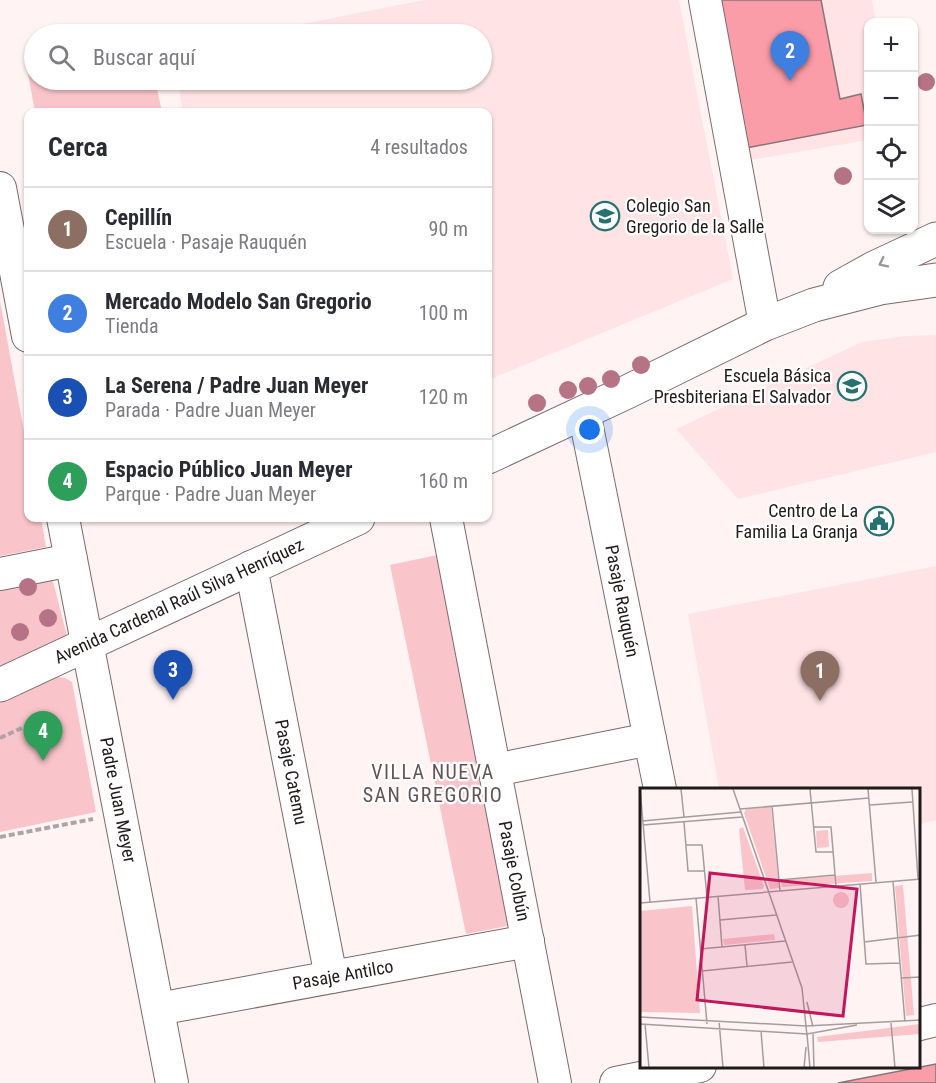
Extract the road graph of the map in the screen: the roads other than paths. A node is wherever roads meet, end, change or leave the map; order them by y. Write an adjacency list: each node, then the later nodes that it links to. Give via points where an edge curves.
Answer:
1 (705, 0): 7 (street)
2 (0, 188): 6 (street)
3 (936, 238): 5 (main road, one-way to 5, via 874,268)
4 (936, 280): 5 (main road, via 880,288)
5 (814, 305): 7 (main road)
6 (24, 315)
7 (765, 324): 8 (main road)
8 (584, 412): 9 (main road); 18 (street, Pasaje Rauquén)
9 (492, 455)
10 (64, 522): 13 (street, Padre Juan Meyer)
11 (349, 522): 14 (main road, Avenida Cardenal Raúl Silva Henríquez)
12 (447, 522): 19 (street, Pasaje Colbún)
13 (72, 560): 15 (street); 16 (street, Padre Juan Meyer)
14 (251, 567): 16 (main road, Avenida Cardenal Raúl Silva Henríquez); 22 (street, Pasaje Catemu)
15 (0, 574)
16 (87, 644): 17 (main road, Avenida Cardenal Raúl Silva Henríquez); 23 (street, Padre Juan Meyer)
17 (0, 685)
18 (650, 739): 19 (street); 20 (street, Pasaje Rauquén)
19 (495, 770): 21 (street, Pasaje Colbún)
20 (660, 788)
21 (528, 941): 22 (street, Pasaje Antilco); 28 (street, Pasaje Colbún)
22 (331, 977): 23 (street, Pasaje Antilco)
23 (158, 1009): 27 (street, Padre Juan Meyer)
24 (936, 1020): 25 (street)
25 (921, 1024)
26 (690, 1068): 29 (street)
27 (172, 1083)
28 (555, 1083)
29 (616, 1083)

